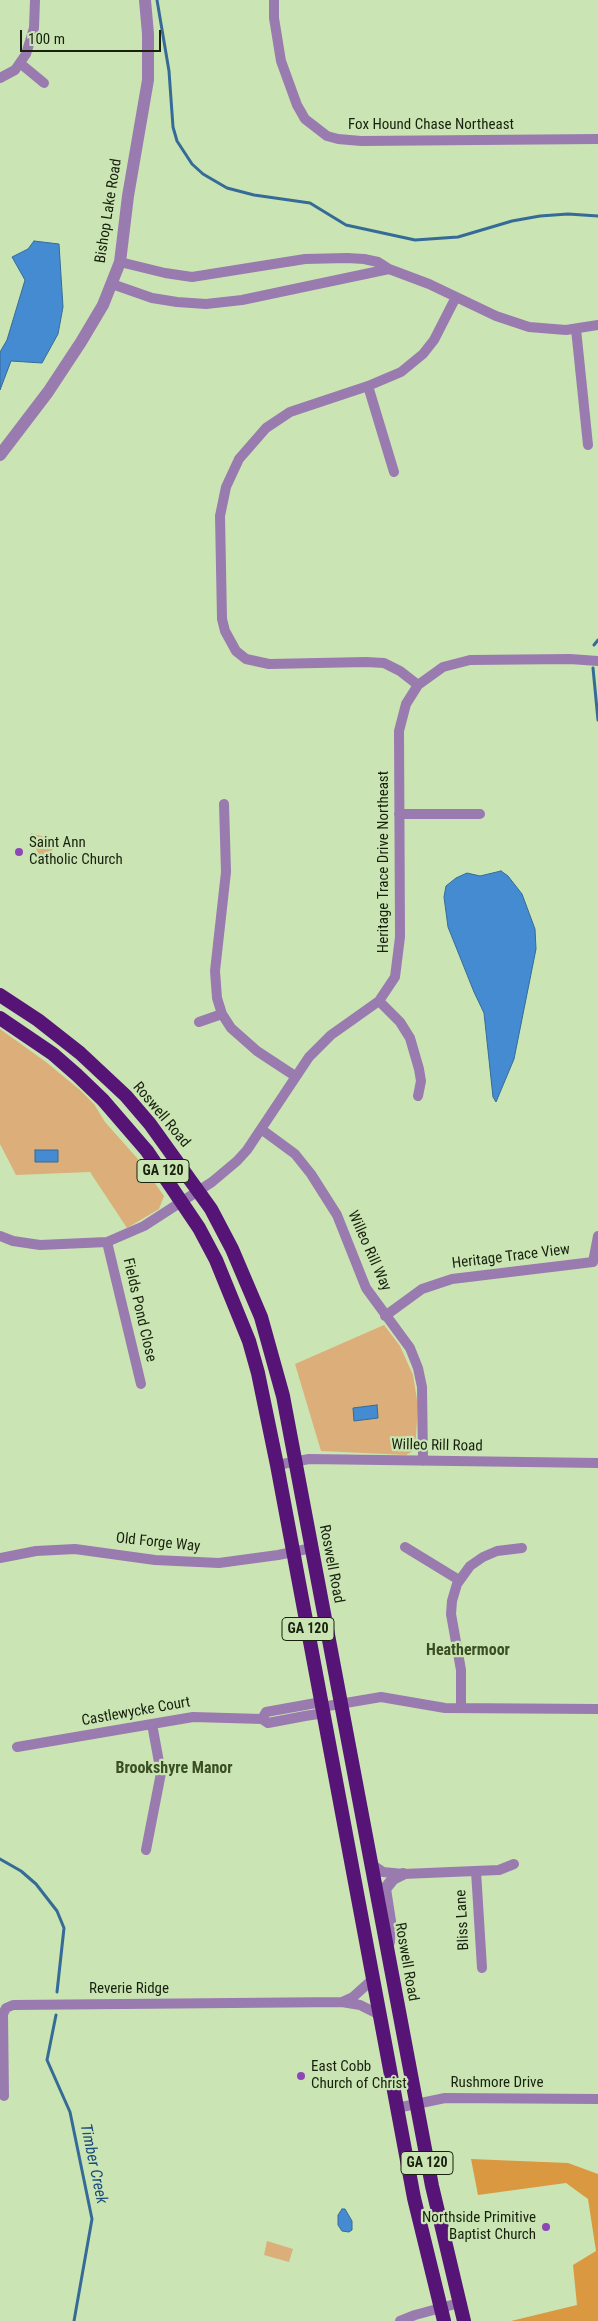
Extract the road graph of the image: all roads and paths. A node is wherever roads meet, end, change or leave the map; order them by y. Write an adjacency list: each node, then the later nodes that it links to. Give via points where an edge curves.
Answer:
1 (35, 0): 4 (street, via 34,28)
2 (145, 0): 8 (street, Bishop Lake Road, via 148,80)
3 (274, 0): 7 (street, Fox Hound Chase Northeast, via 281,61 297,106 305,120 327,136 361,141)
4 (21, 64): 5 (street); 6 (street)
5 (0, 78)
6 (44, 83)
7 (598, 139)
8 (120, 262): 9 (street, via 192,277 319,258 378,262); 10 (street, Bishop Lake Road)
9 (389, 269): 10 (street, via 206,304 152,298); 11 (street)
10 (112, 284): 16 (street, Bishop Lake Road, via 94,320 48,392)
11 (456, 297): 13 (street, via 529,327); 14 (street, via 434,340 423,354 402,372)
12 (598, 325): 13 (street)
13 (576, 329): 15 (street)
14 (368, 386): 17 (street); 19 (street, via 290,412 266,428 239,459 226,487 220,516 224,625 229,642 246,659 256,662 376,662 393,667)
15 (588, 445)
16 (0, 455)
17 (394, 472)
18 (598, 661): 19 (street, Heritage Trace Drive Northeast, via 470,660 443,667)
19 (418, 685): 21 (street, Heritage Trace Drive Northeast, via 406,704 399,731)
20 (224, 804): 25 (street, via 226,872 215,971 216,998)
21 (399, 814): 22 (street); 24 (street, Heritage Trace Drive Northeast, via 398,965 395,977)
22 (480, 814)
23 (0, 995): 31 (highway, Roswell Road / GA 120, via 38,1020 109,1080 150,1124)
24 (379, 1001): 28 (street, Heritage Trace Drive Northeast, via 320,1045); 29 (street, via 400,1022 410,1038 420,1069)
25 (222, 1014): 27 (street); 28 (street, via 248,1044)
26 (0, 1018): 32 (highway, GA 120, via 53,1054 103,1100 148,1151)
27 (200, 1022)
28 (295, 1076): 30 (street, Heritage Trace Drive Northeast)
29 (418, 1096)
30 (261, 1129): 31 (street, Heritage Trace Drive Northeast, via 237,1161); 36 (street, Willeo Rill Way, via 295,1154 316,1182 337,1215 366,1288)
31 (199, 1191): 32 (street, Heritage Trace Drive Northeast); 39 (highway, Roswell Road / GA 120, via 232,1249 261,1317 277,1371)
32 (183, 1201): 35 (street, Heritage Trace Drive Northeast, via 144,1226); 41 (highway, GA 120, via 216,1260 249,1340)
33 (0, 1236): 35 (street, via 40,1245)
34 (598, 1236): 36 (street, Heritage Trace View, via 593,1262 452,1279 422,1290)
35 (107, 1242): 37 (street, Fields Pond Close)
36 (385, 1316): 38 (street, Willeo Rill Way, via 410,1348 421,1377)
37 (141, 1384)
38 (423, 1461): 39 (street, Willeo Rill Road, via 309,1459); 40 (street, Willeo Rill Road)
39 (295, 1462): 41 (street, Willeo Rill Road); 43 (highway, Roswell Road / GA 120)
40 (598, 1463)
41 (277, 1465): 45 (highway, GA 120)
42 (406, 1547): 47 (street)
43 (312, 1548): 45 (street, Old Forge Way); 48 (highway, Roswell Road / GA 120)
44 (522, 1548): 47 (street, via 497,1551 483,1557 470,1566)
45 (293, 1552): 46 (street, Old Forge Way, via 220,1563 155,1560 75,1549 36,1551); 49 (highway, GA 120)
46 (0, 1558)
47 (460, 1580): 50 (street, via 451,1614 461,1670)
48 (341, 1703): 49 (street); 50 (street, via 392,1698); 55 (highway, Roswell Road / GA 120)
49 (322, 1707): 52 (street, Castlewycke Court, via 318,1714 268,1723 262,1719 201,1716); 61 (highway, GA 120)
50 (461, 1708): 51 (street)
51 (598, 1709)
52 (152, 1724): 53 (street, Castlewycke Court); 54 (street, via 161,1773)
53 (17, 1747)
54 (146, 1850)
55 (371, 1864): 58 (street, Bliss Lane, via 383,1872); 59 (highway, Roswell Road / GA 120)
56 (514, 1864): 57 (street, Bliss Lane, via 499,1870)
57 (476, 1871): 58 (street, Bliss Lane); 60 (street, Bliss Lane)
58 (402, 1874): 59 (street, via 386,1889 390,1921)
59 (388, 1957): 66 (highway, Roswell Road / GA 120)
60 (482, 1968)
61 (373, 1979): 62 (street, via 353,1997); 63 (highway, GA 120)
62 (342, 2002): 63 (street, Reverie Ridge, via 360,2005); 64 (street, Reverie Ridge, via 13,2005 3,2014)
63 (380, 2015): 67 (highway, GA 120)
64 (4, 2096)
65 (598, 2099): 66 (street, Rushmore Drive, via 445,2098)
66 (416, 2103): 67 (street, Rushmore Drive); 68 (highway, Roswell Road / GA 120, via 440,2228)
67 (397, 2108): 69 (highway, GA 120, via 414,2198)
68 (459, 2304): 69 (street); 71 (highway, Roswell Road / GA 120)
69 (442, 2314): 70 (street)
70 (400, 2321)
71 (464, 2321)

